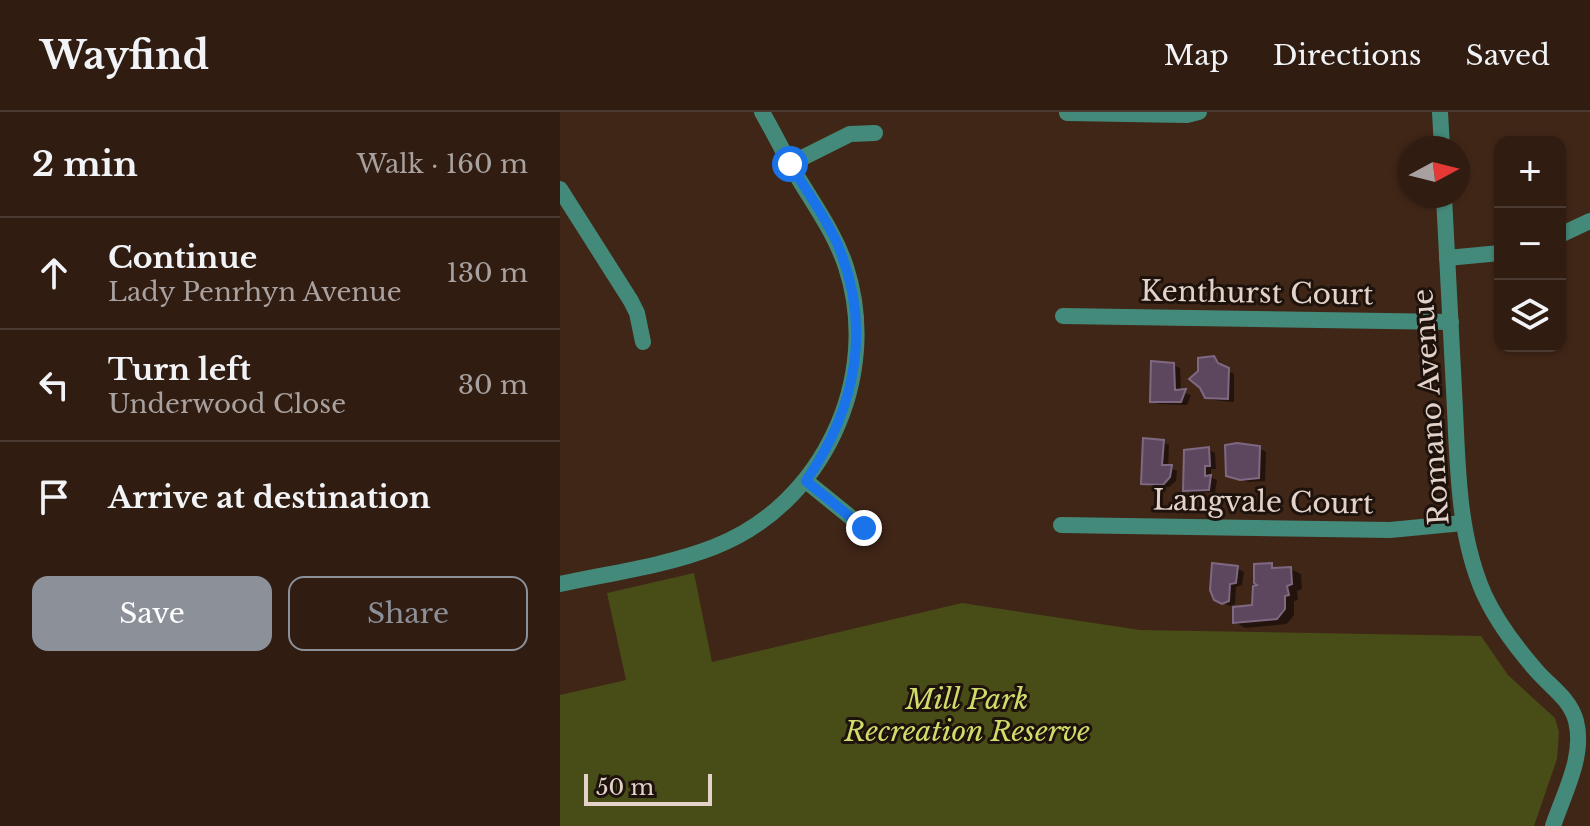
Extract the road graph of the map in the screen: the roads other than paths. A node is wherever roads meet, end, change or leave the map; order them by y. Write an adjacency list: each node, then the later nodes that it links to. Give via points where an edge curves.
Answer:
1 (762, 112): 7 (street)
2 (1199, 112): 4 (street)
3 (1440, 112): 6 (street)
4 (1067, 113)
5 (875, 133): 7 (street, via 850,134)
6 (1441, 136)
7 (790, 164): 17 (street, via 836,240 856,316 846,404)
8 (560, 189): 16 (street, via 631,301)
9 (1445, 208): 13 (street, Romano Avenue)
10 (1590, 221): 11 (street)
11 (1566, 232)
12 (1494, 254): 13 (street)
13 (1447, 258): 15 (street, Romano Avenue)
14 (1063, 316): 15 (street, Kenthurst Court)
15 (1451, 322): 18 (street, Romano Avenue)
16 (643, 342)
17 (806, 481): 20 (street); 21 (street, via 760,522 714,547)
18 (1463, 523): 19 (street, Langvale Court, via 1375,530); 22 (street, Romano Avenue, via 1476,573 1496,617)
19 (1061, 525)
20 (864, 528)
21 (560, 584)
22 (1584, 730): 23 (street)
23 (1553, 826)

